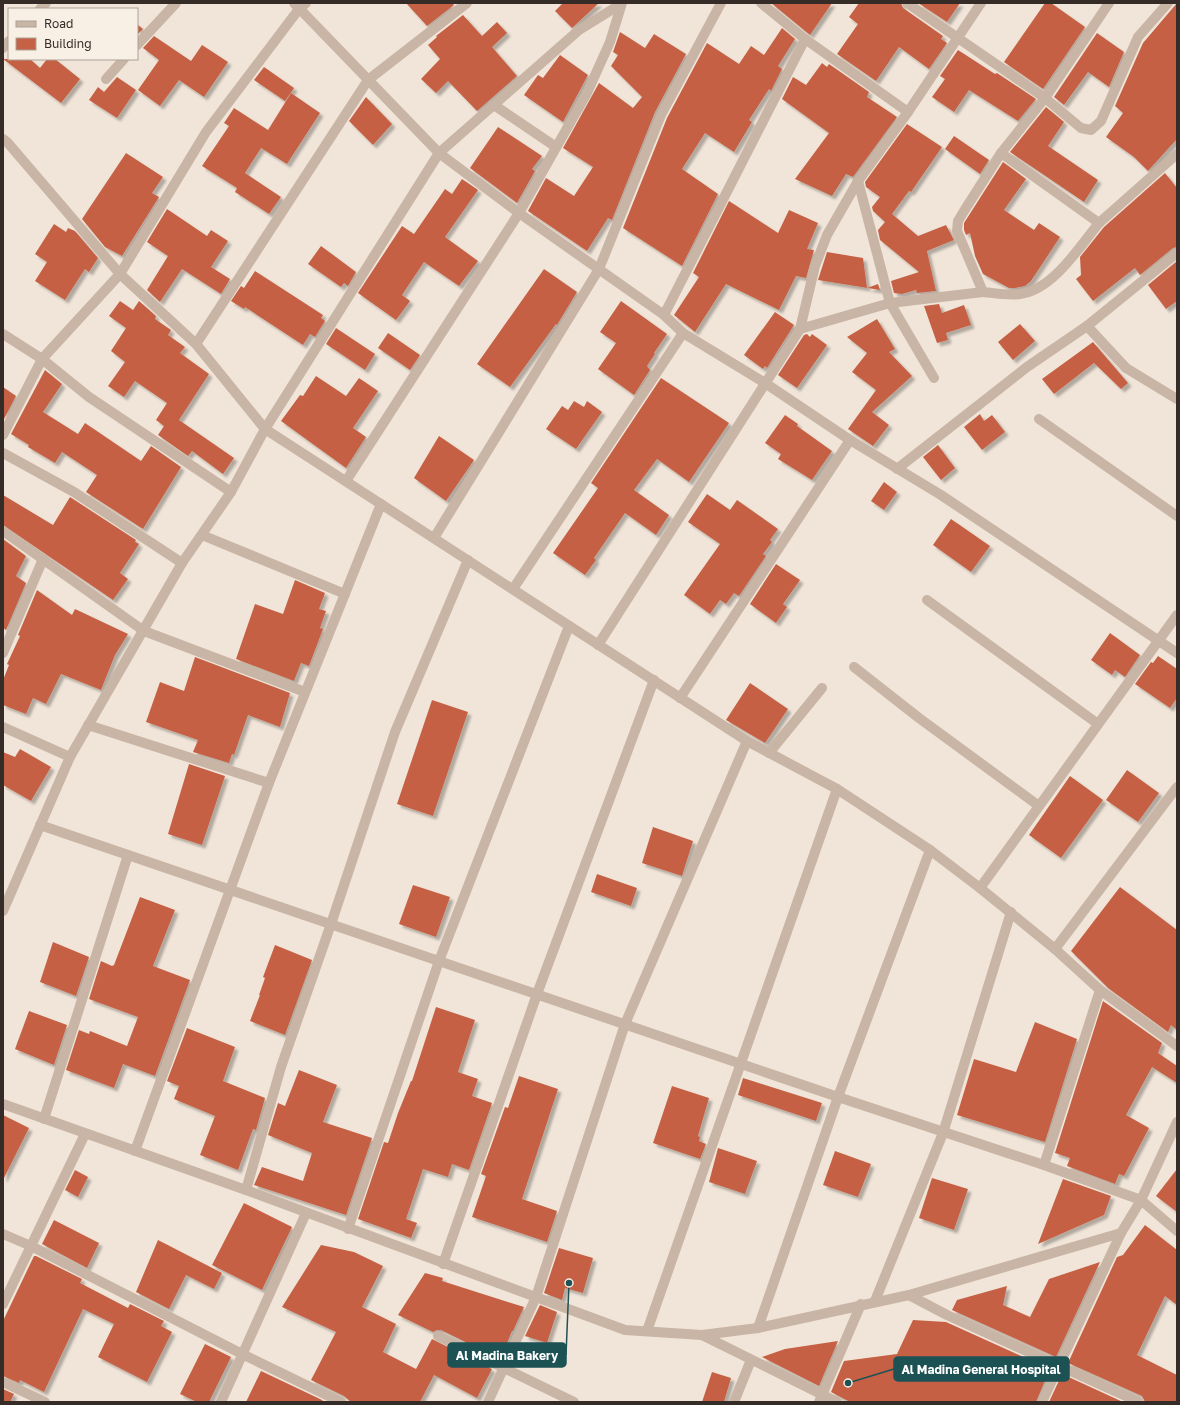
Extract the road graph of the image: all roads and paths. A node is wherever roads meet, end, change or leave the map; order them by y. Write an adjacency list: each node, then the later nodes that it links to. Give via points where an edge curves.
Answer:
1 (176, 3): 13 (street)
2 (467, 3): 16 (street)
3 (621, 3): 18 (street, via 579,30); 21 (street, via 610,42 587,93)
4 (720, 3): 29 (street, via 662,115)
5 (761, 3): 12 (street)
6 (907, 3): 11 (street)
7 (981, 3): 11 (street)
8 (1108, 3): 17 (street)
9 (1168, 3): 17 (street, via 1138,38 1101,121 1091,130 1081,128)
10 (300, 5): 16 (street); 30 (street, via 206,132)
11 (957, 36): 17 (street); 19 (street)
12 (805, 38): 19 (street); 33 (street)
13 (138, 44)
14 (123, 60): 15 (street)
15 (106, 79)
16 (368, 80): 23 (street); 38 (street)
17 (1045, 98): 22 (street)
18 (494, 105): 21 (street); 23 (street)
19 (908, 112): 25 (street)
20 (3, 139): 30 (street)
21 (556, 147): 26 (street)
22 (1001, 153): 27 (street); 31 (street, via 958,221 957,231 961,244)
23 (439, 154): 26 (street); 44 (street)
24 (1177, 154): 27 (street)
25 (858, 181): 32 (street); 35 (street, via 827,235 815,266)
26 (519, 213): 29 (street); 49 (street)
27 (1099, 223): 31 (street, via 1054,277 1034,290 1008,295)
28 (1177, 253): 34 (street)
29 (598, 269): 33 (street); 55 (street)
30 (120, 274): 38 (street); 39 (street)
31 (983, 292): 32 (street)
32 (890, 303): 35 (street); 40 (street)
33 (664, 315): 37 (street)
34 (1087, 326): 42 (street, via 1126,368); 48 (street, via 1027,367)
35 (800, 329): 41 (street)
36 (3, 334): 39 (street)
37 (682, 334): 41 (street); 59 (street)
38 (196, 344): 44 (street)
39 (42, 359): 45 (street); 50 (street, via 89,397)
40 (934, 378)
41 (765, 383): 46 (street); 66 (street)
42 (1177, 399)
43 (1039, 419): 52 (street)
44 (265, 429): 49 (street); 50 (street)
45 (3, 435)
46 (850, 440): 48 (street); 73 (street)
47 (3, 453): 58 (street, via 74,492)
48 (897, 469): 65 (street, via 941,495)
49 (346, 481): 51 (street)
50 (231, 492): 54 (street)
51 (381, 504): 55 (street); 60 (street)
52 (1177, 516)
53 (3, 531): 56 (street)
54 (202, 535): 58 (street); 60 (street)
55 (434, 538): 57 (street)
56 (43, 559): 64 (street); 67 (street)
57 (468, 560): 59 (street); 91 (street, via 395,732)
58 (182, 563): 64 (street)
59 (513, 589): 63 (street)
60 (345, 594): 72 (street)
61 (926, 600): 74 (street)
62 (1177, 615): 65 (street)
63 (569, 626): 66 (street); 93 (street)
64 (144, 630): 72 (street); 75 (street)
65 (1159, 641): 68 (street); 74 (street)
66 (598, 645): 70 (street)
67 (3, 653)
68 (1177, 653)
69 (854, 667): 83 (street)
70 (654, 680): 73 (street); 95 (street)
71 (822, 688): 78 (street)
72 (305, 692): 80 (street)
73 (680, 698): 77 (street)
74 (1098, 724): 83 (street)
75 (88, 725): 79 (street); 80 (street)
76 (3, 727): 79 (street)
77 (747, 741): 78 (street); 96 (street)
78 (769, 752): 82 (street)
79 (70, 757): 84 (street)
80 (269, 784): 88 (street)
81 (1177, 788): 92 (street)
82 (837, 789): 85 (street); 98 (street)
83 (1039, 806): 87 (street)
84 (40, 825): 86 (street); 89 (street)
85 (930, 850): 87 (street); 99 (street)
86 (128, 854): 88 (street); 101 (street)
87 (980, 888): 90 (street)
88 (231, 890): 91 (street); 105 (street)
89 (3, 911)
90 (1011, 912): 92 (street); 103 (street)
91 (331, 924): 93 (street); 107 (street, via 281,1067)
92 (1055, 949): 94 (street)
93 (439, 961): 95 (street); 110 (street)
94 (1100, 990): 97 (street); 106 (street)
95 (537, 994): 96 (street); 115 (street)
96 (625, 1024): 98 (street); 117 (street)
97 (1177, 1046)
98 (739, 1064): 99 (street); 122 (street)
99 (838, 1097): 103 (street); 121 (street)
100 (3, 1104): 101 (street)
101 (44, 1119): 104 (street)
102 (1177, 1122): 108 (street)
103 (943, 1133): 106 (street); 118 (street)
104 (85, 1134): 105 (street); 114 (street)
105 (135, 1151): 107 (street)
106 (1044, 1165): 108 (street)
107 (246, 1190): 109 (street)
108 (1141, 1200): 111 (street); 112 (street)
109 (306, 1213): 110 (street); 125 (street)
110 (348, 1228): 115 (street)
111 (1177, 1231)
112 (1121, 1233): 116 (street); 127 (street)
113 (3, 1234): 114 (street)
114 (32, 1246): 119 (street); 125 (street)
115 (443, 1264): 117 (street)
116 (909, 1295): 118 (street); 127 (street)
117 (536, 1297): 122 (street, via 625,1330); 128 (street)
118 (875, 1301): 120 (street)
119 (3, 1304)
120 (861, 1304): 121 (street); 130 (street)
121 (758, 1328): 123 (street)
122 (647, 1331): 123 (street)
123 (702, 1335): 126 (street)
124 (438, 1336): 128 (street)
125 (244, 1355): 132 (street); 133 (street)
126 (751, 1360): 130 (street); 136 (street)
127 (1058, 1365): 138 (street); 139 (street)
128 (504, 1367): 134 (street); 135 (street)
129 (3, 1382): 131 (street)
130 (821, 1398): 137 (street)
131 (45, 1402)
132 (221, 1402)
133 (341, 1402)
134 (488, 1402)
135 (574, 1402)
136 (734, 1402)
137 (837, 1402)
138 (1042, 1402)
139 (1139, 1402)

